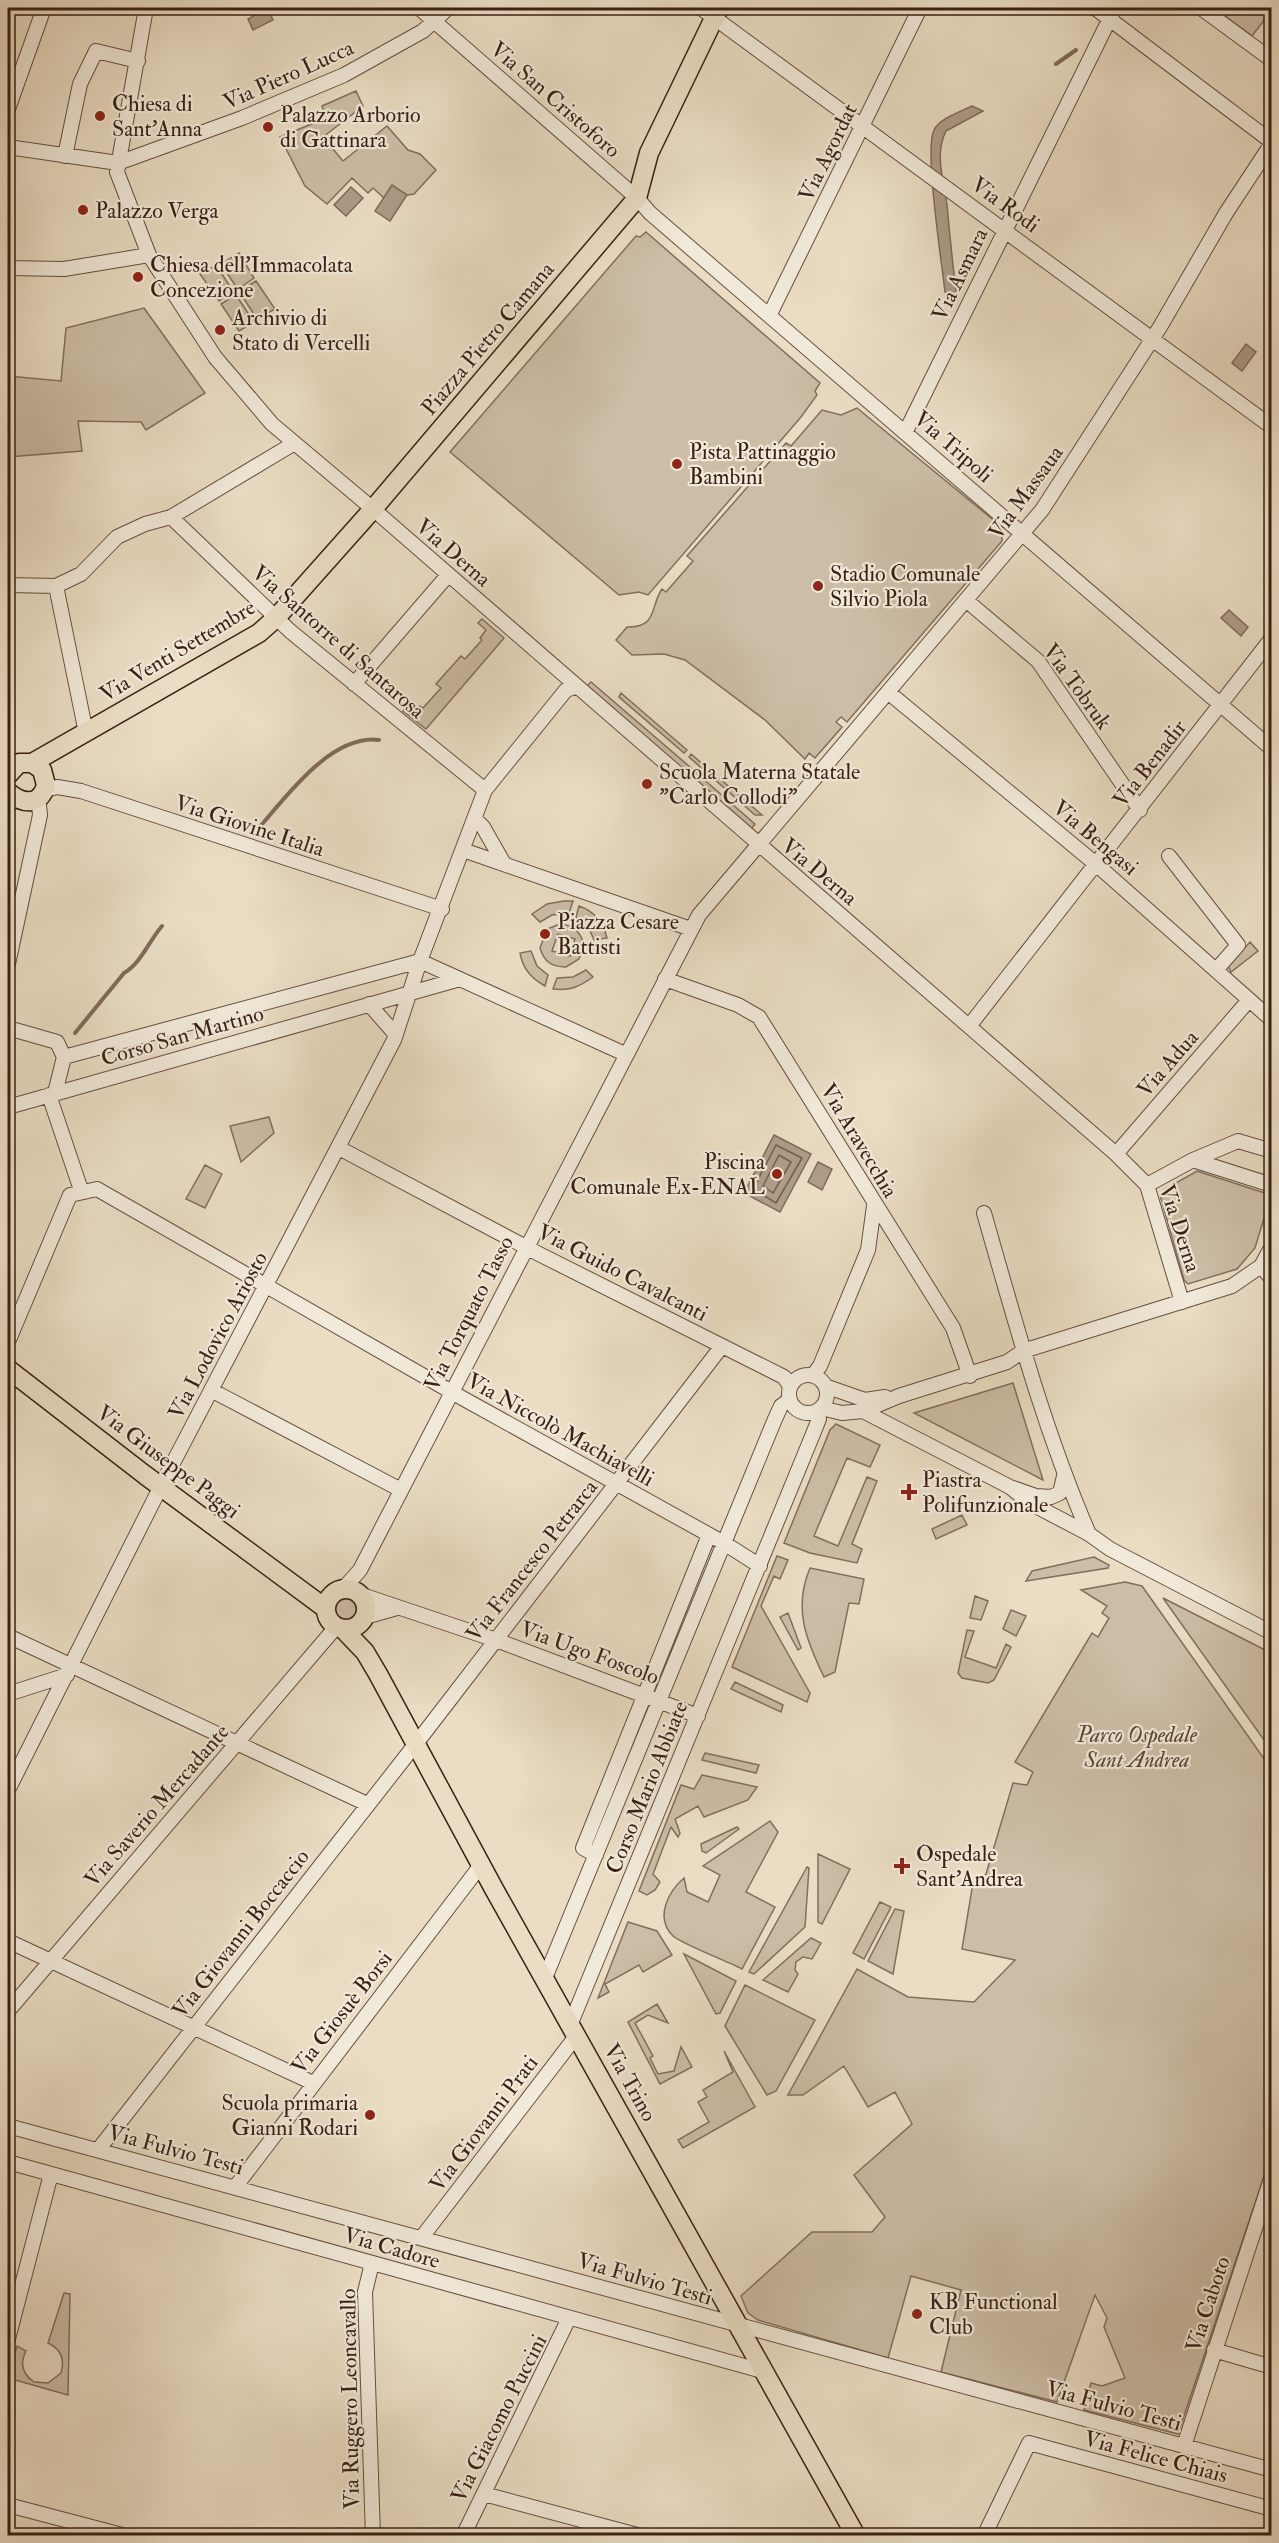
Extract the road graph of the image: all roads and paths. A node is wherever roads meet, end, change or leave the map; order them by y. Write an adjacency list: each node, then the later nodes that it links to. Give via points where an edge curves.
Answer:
1 (44, 8): 13 (street)
2 (146, 8): 12 (street)
3 (419, 8): 10 (street, Via San Cristoforo)
4 (448, 8): 10 (street, Via Piero Lucca)
5 (920, 8): 14 (street, Via Agordat)
6 (1095, 8): 9 (street)
7 (1201, 8): 11 (street)
8 (711, 11): 14 (street, Via Rodi); 19 (main road, via 649,153)
9 (1112, 13): 15 (street); 20 (street, Via Asmara)
10 (435, 22): 18 (street, Via Piero Lucca, via 344,75 242,118); 19 (street, Via San Cristoforo)
11 (1272, 60)
12 (138, 61): 17 (street, via 96,51 80,84); 18 (street)
13 (8, 109)
14 (863, 126): 20 (street, Via Rodi); 23 (street, Via Agordat)
15 (1272, 142): 24 (street, Via Massaua)
16 (8, 147): 17 (street)
17 (65, 156): 18 (street)
18 (118, 163): 21 (street, Via Derna, via 117,172)
19 (637, 198): 23 (street, Via Tripoli); 28 (main road, Piazza Pietro Camana)
20 (1004, 228): 24 (street, Via Rodi); 26 (street, Via Asmara)
21 (149, 255): 22 (street, via 64,269); 27 (street, Via Derna, via 214,357)
22 (8, 268)
23 (770, 314): 26 (street, Via Tripoli)
24 (1152, 339): 25 (street, Via Rodi); 30 (street, Via Massaua)
25 (1271, 427)
26 (906, 431): 30 (street, Via Tripoli)
27 (293, 444): 28 (street, Via Derna); 29 (street)
28 (373, 509): 31 (street, Via Derna); 35 (main road, Via Venti Settembre)
29 (171, 517): 33 (street, via 117,537 81,574); 35 (street, Via Santorre di Santarosa)
30 (1023, 534): 34 (street, Via Massaua); 40 (street, Via Tripoli)
31 (448, 575): 37 (street); 38 (street, Via Derna)
32 (8, 585): 33 (street)
33 (56, 586): 41 (street)
34 (967, 601): 39 (street, Via Massaua); 47 (street, Via Tobruk, via 1038,661)
35 (276, 618): 37 (street, Via Santorre di Santarosa); 41 (main road, Via Venti Settembre, via 259,633)
36 (1272, 639): 40 (street, Via Benadir)
37 (354, 684): 45 (street, Via Santorre di Santarosa)
38 (575, 687): 45 (street, via 566,690); 49 (street, Via Derna)
39 (888, 692): 49 (street, Via Massaua); 53 (street, Via Bengasi)
40 (1220, 706): 42 (street, Via Tripoli); 47 (street, Via Benadir)
41 (78, 737): 43 (main road, Via Venti Settembre)
42 (1272, 749)
43 (37, 766): 44 (main road, via 18,763); 46 (main road, via 46,779)
44 (8, 781): 46 (main road, via 23,802)
45 (485, 790): 48 (street)
46 (40, 795): 54 (street, Via Giovine Italia, via 57,787 81,791); 57 (street, via 40,814)
47 (1140, 810): 53 (street, Via Benadir)
48 (475, 819): 50 (street); 52 (street)
49 (758, 845): 55 (street, Via Massaua); 65 (street, Via Derna)
50 (463, 850): 52 (street); 54 (street)
51 (1168, 856): 58 (street, via 1238,945)
52 (503, 862): 55 (street)
53 (1097, 865): 58 (street, Via Bengasi); 65 (street, Via Benadir)
54 (442, 909): 56 (street)
55 (691, 928): 60 (street)
56 (420, 961): 59 (street); 61 (street); 69 (street, Corso San Martino)
57 (8, 964)
58 (1216, 970): 62 (street, Via Bengasi)
59 (460, 979): 61 (street); 68 (street)
60 (665, 979): 68 (street); 79 (street, Via Aravecchia, via 738,1005 759,1017)
61 (409, 993): 63 (street, Corso San Martino); 67 (street, Via Lodovico Ariosto)
62 (1249, 1000): 64 (street, Via Bengasi); 74 (street, Via Adua)
63 (369, 1004): 67 (street); 70 (street, Corso San Martino)
64 (1272, 1020)
65 (970, 1026): 74 (street, Via Derna)
66 (8, 1028): 69 (street, via 57,1042)
67 (396, 1035): 72 (street, Via Lodovico Ariosto)
68 (626, 1054): 81 (street, Via Torquato Tasso)
69 (64, 1057): 70 (street)
70 (52, 1094): 71 (street, Corso San Martino); 78 (street)
71 (8, 1107)
72 (339, 1148): 81 (street, Via Guido Cavalcanti); 85 (street, Via Lodovico Ariosto)
73 (1272, 1151): 75 (street, via 1238,1141)
74 (1116, 1154): 76 (street, Via Derna)
75 (1193, 1160): 76 (street); 77 (street)
76 (1147, 1185): 86 (street, Via Derna)
77 (1272, 1185)
78 (81, 1190): 85 (street, Via Niccolò Machiavelli, via 97,1189); 87 (street, via 70,1195)
79 (874, 1206): 91 (street, via 868,1250); 92 (street, Via Aravecchia, via 903,1244 953,1328)
80 (984, 1213): 89 (street)
81 (526, 1246): 88 (street, Via Guido Cavalcanti); 95 (street, Via Torquato Tasso)
82 (1272, 1246): 83 (street)
83 (1261, 1266): 84 (street); 86 (street, via 1232,1286)
84 (1272, 1279)
85 (266, 1286): 94 (street, Via Lodovico Ariosto); 95 (street, Via Niccolò Machiavelli)
86 (1182, 1302): 89 (street)
87 (8, 1342)
88 (722, 1346): 96 (street, Via Guido Cavalcanti, via 784,1377); 101 (street, Via Francesco Petrarca)
89 (1023, 1351): 92 (street, via 1007,1362); 100 (street)
90 (8, 1369): 102 (main road, Via Giuseppe Paggi)
91 (813, 1375): 93 (street); 96 (street, via 800,1376)
92 (970, 1376): 97 (street)
93 (825, 1386): 97 (street, via 865,1400); 98 (street, via 827,1399)
94 (211, 1390): 102 (street, Via Lodovico Ariosto); 104 (street)
95 (451, 1391): 101 (street, Via Niccolò Machiavelli); 104 (street, Via Torquato Tasso)
96 (790, 1393): 98 (street, via 798,1411); 107 (street, Corso Mario Abbiate, via 781,1406)
97 (899, 1396): 99 (street)
98 (819, 1410): 99 (street); 108 (street, Corso Mario Abbiate, via 819,1419)
99 (863, 1412): 103 (street)
100 (1064, 1476): 103 (street, via 1060,1493 1051,1497); 105 (street)
101 (617, 1485): 106 (street, Via Niccolò Machiavelli); 115 (street, Via Francesco Petrarca)
102 (161, 1486): 109 (main road, Via Giuseppe Paggi, via 302,1592); 117 (street, Via Lodovico Ariosto)
103 (1010, 1487): 105 (street, via 1030,1503)
104 (401, 1490): 109 (street, Via Torquato Tasso)
105 (1089, 1534): 113 (street, via 1134,1563)
106 (709, 1535): 107 (street, Via Niccolò Machiavelli); 119 (street, Corso Mario Abbiate)
107 (724, 1543): 108 (street); 120 (street, Corso Mario Abbiate)
108 (759, 1566): 121 (street, Corso Mario Abbiate)
109 (345, 1595): 110 (street, Via Ugo Foscolo); 111 (main road, Via Trino, via 367,1610); 112 (main road, Via Trino, via 328,1619)
110 (397, 1608): 111 (street); 115 (street, Via Ugo Foscolo)
111 (363, 1619): 112 (main road, via 350,1629); 116 (main road, Via Trino)
112 (340, 1628): 116 (main road, Via Trino); 122 (street, Via Saverio Mercadante)
113 (1272, 1633)
114 (8, 1636): 117 (street)
115 (496, 1640): 119 (street, Via Ugo Foscolo); 123 (street, Via Francesco Petrarca)
116 (365, 1652): 123 (main road, Via Trino)
117 (70, 1671): 118 (street); 122 (street); 124 (street, Via Lodovico Ariosto)
118 (8, 1694)
119 (645, 1694): 120 (street, Via Ugo Foscolo); 126 (street, Corso Mario Abbiate, via 583,1848)
120 (660, 1700): 121 (street, Via Ugo Foscolo); 126 (street, Corso Mario Abbiate)
121 (698, 1716): 133 (street, Corso Mario Abbiate)
122 (236, 1743): 125 (street); 129 (street, Via Saverio Mercadante)
123 (417, 1743): 125 (street, Via Giovanni Boccaccio); 127 (main road, Via Trino)
124 (8, 1790)
125 (367, 1804): 132 (street, Via Giovanni Boccaccio)
126 (596, 1856): 130 (street, Corso Mario Abbiate)
127 (481, 1865): 130 (main road, Via Trino); 134 (street, Via Giosuè Borsi)
128 (8, 1941): 129 (street)
129 (50, 1960): 131 (street, Via Saverio Mercadante); 132 (street)
130 (545, 1978): 133 (main road, Via Trino)
131 (8, 2011)
132 (194, 2027): 134 (street); 136 (street, Via Giovanni Boccaccio)
133 (574, 2029): 141 (street, Via Giovanni Prati); 144 (main road, Via Trino)
134 (313, 2083): 140 (street, Via Giosuè Borsi)
135 (8, 2126): 136 (street, Via Fulvio Testi)
136 (98, 2150): 140 (street, Via Fulvio Testi)
137 (8, 2162): 138 (street, Via Cadore)
138 (51, 2174): 142 (street, Via Cadore); 145 (street)
139 (1272, 2176): 146 (street, Via Caboto)
140 (236, 2186): 141 (street, Via Fulvio Testi)
141 (422, 2238): 144 (street, Via Fulvio Testi)
142 (372, 2263): 143 (street, Via Cadore); 155 (street, Via Ruggero Leoncavallo, via 365,2292)
143 (569, 2318): 148 (street, Via Cadore); 151 (street, Via Giacomo Puccini)
144 (740, 2326): 148 (main road, Via Trino); 149 (street, Via Fulvio Testi)
145 (8, 2339)
146 (1214, 2350): 147 (street); 149 (street, Via Caboto)
147 (1272, 2367)
148 (766, 2372): 158 (main road, Via Trino)
149 (1184, 2446): 150 (street, Via Fulvio Testi)
150 (1272, 2470)
151 (484, 2494): 156 (street, Via Giacomo Puccini); 157 (street)
152 (8, 2505): 154 (street)
153 (1272, 2509): 159 (street, Via Felice Chiais, via 1029,2443)
154 (126, 2535)
155 (373, 2535)
156 (463, 2535)
157 (641, 2535)
158 (856, 2535)
159 (984, 2535)

